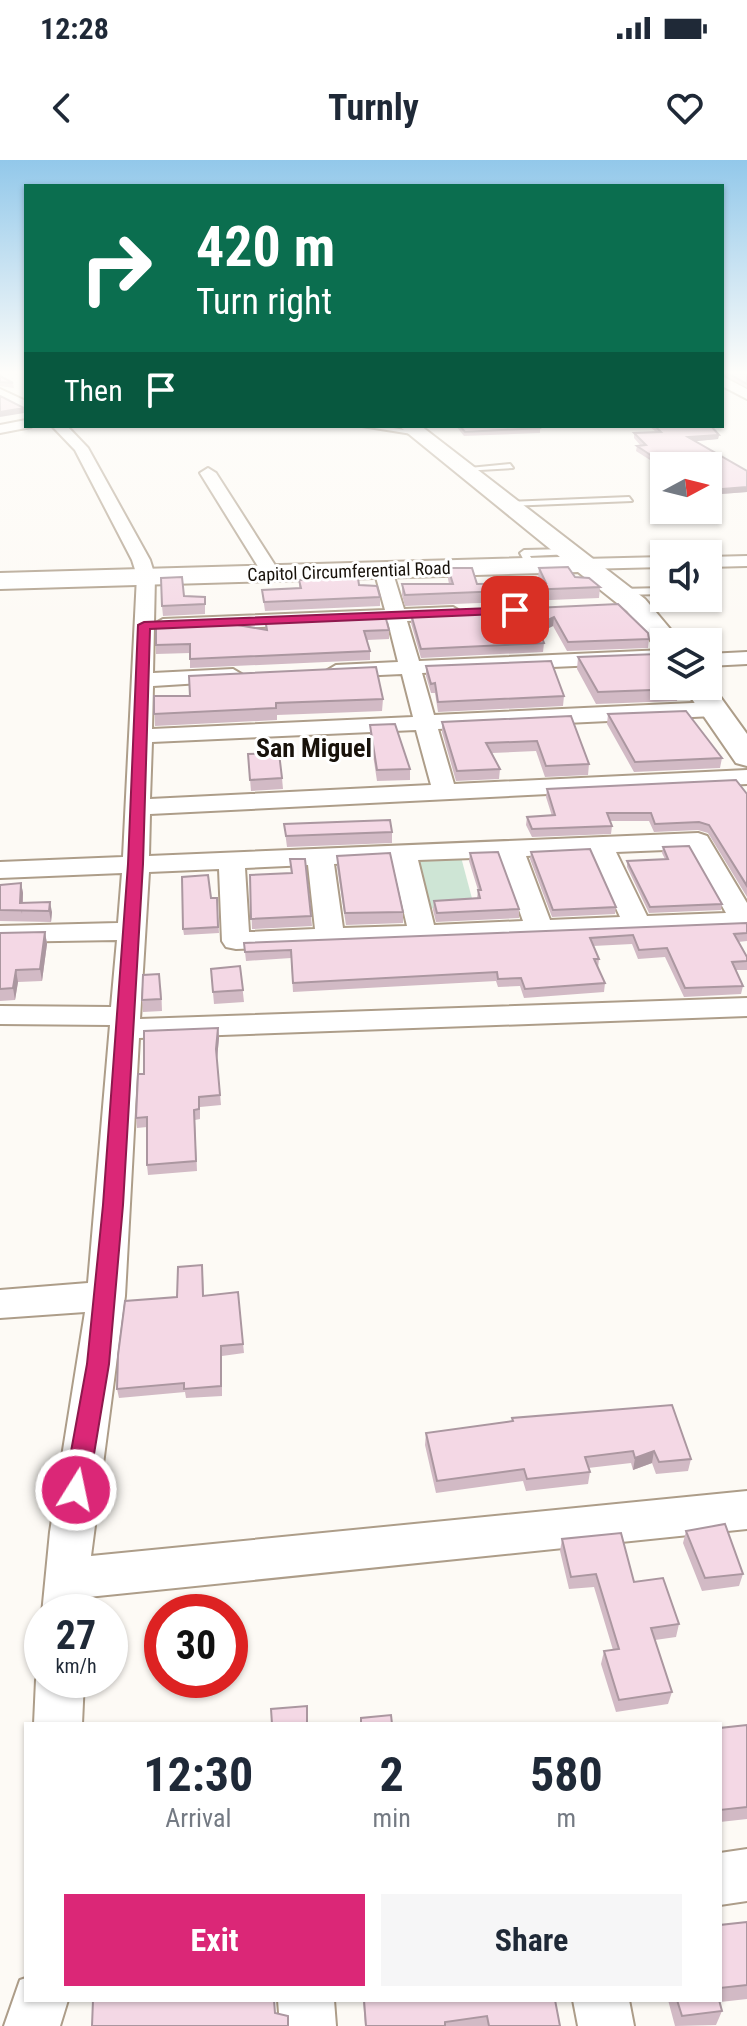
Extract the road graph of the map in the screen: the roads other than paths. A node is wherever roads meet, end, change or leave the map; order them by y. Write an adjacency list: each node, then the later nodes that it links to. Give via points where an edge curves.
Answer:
1 (86, 458): 14 (street)
2 (449, 458): 4 (main road)
3 (510, 466): 4 (lane)
4 (463, 469): 7 (main road)
5 (208, 473): 13 (street)
6 (629, 499): 7 (lane)
7 (507, 504): 8 (main road)
8 (576, 558): 9 (street); 12 (main road, Capitol Circumferential Road, via 531,566); 18 (main road)
9 (650, 561)
10 (747, 561): 11 (street)
11 (722, 562)
12 (383, 570): 13 (main road, Capitol Circumferential Road); 20 (street)
13 (271, 573): 14 (main road, Capitol Circumferential Road)
14 (146, 576): 15 (main road, Capitol Circumferential Road); 21 (street)
15 (0, 581)
16 (650, 594): 18 (lane)
17 (650, 599): 18 (lane)
18 (623, 601): 22 (main road)
19 (470, 612): 20 (street)
20 (395, 615): 21 (street); 26 (street)
21 (144, 625): 29 (street)
22 (652, 628)
23 (650, 657): 26 (street)
24 (747, 658): 25 (street)
25 (722, 659)
26 (410, 667): 27 (street); 32 (street)
27 (315, 672)
28 (252, 675): 29 (street)
29 (142, 680): 33 (street)
30 (684, 700): 32 (street)
31 (707, 700): 34 (main road)
32 (425, 724): 33 (street); 35 (street)
33 (140, 736): 36 (street)
34 (746, 757): 35 (street)
35 (445, 793): 36 (street)
36 (137, 807): 42 (street)
37 (600, 845): 38 (street); 44 (street, via 698,841); 45 (street)
38 (510, 848): 39 (street); 46 (street)
39 (403, 852): 40 (street); 48 (street)
40 (320, 856): 41 (street); 50 (street)
41 (231, 859): 42 (street); 50 (street, via 236,941)
42 (136, 864): 43 (street); 47 (street)
43 (0, 870)
44 (745, 920): 45 (street)
45 (638, 925): 46 (street)
46 (539, 928): 48 (street)
47 (131, 931): 49 (street); 53 (street)
48 (422, 932): 50 (street)
49 (0, 934)
50 (330, 937)
51 (747, 1007): 53 (street)
52 (0, 1015): 53 (street)
53 (125, 1023): 54 (street)
54 (106, 1296): 55 (street); 57 (street)
55 (0, 1304)
56 (747, 1510): 58 (street)
57 (65, 1594)
58 (81, 1594)
59 (59, 1698): 60 (street)
60 (58, 1722)
61 (747, 1875): 62 (street)
62 (722, 1879)
63 (39, 2002): 66 (street)
64 (306, 2002): 67 (street)
65 (601, 2002): 68 (street)
66 (32, 2026)
67 (308, 2026)
68 (606, 2026)

